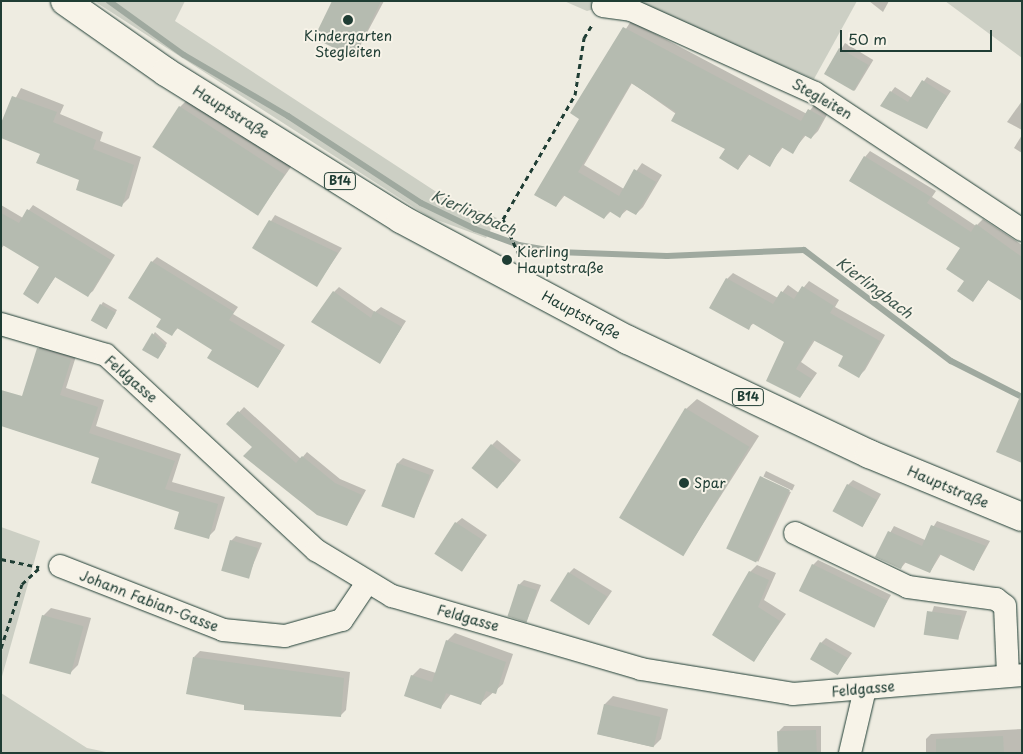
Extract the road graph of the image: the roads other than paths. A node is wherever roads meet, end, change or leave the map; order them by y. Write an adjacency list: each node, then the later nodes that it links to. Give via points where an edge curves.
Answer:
1 (65, 1): 5 (main road, Hauptstraße / B14, via 166,72 401,219 628,340 869,454)
2 (603, 6): 3 (street, Stegleiten, via 631,10 815,93)
3 (1022, 230)
4 (1, 324): 8 (street, Feldgasse, via 106,355 316,550)
5 (1022, 517)
6 (795, 533): 9 (street, via 908,586 996,599 1005,606)
7 (50, 566): 8 (street, Johann Fabian-Gasse, via 223,630 285,636 342,620)
8 (367, 583): 10 (street, Feldgasse, via 392,596 641,669 793,694)
9 (1015, 675): 10 (street, Feldgasse)
10 (864, 689): 11 (street)
11 (850, 753)

